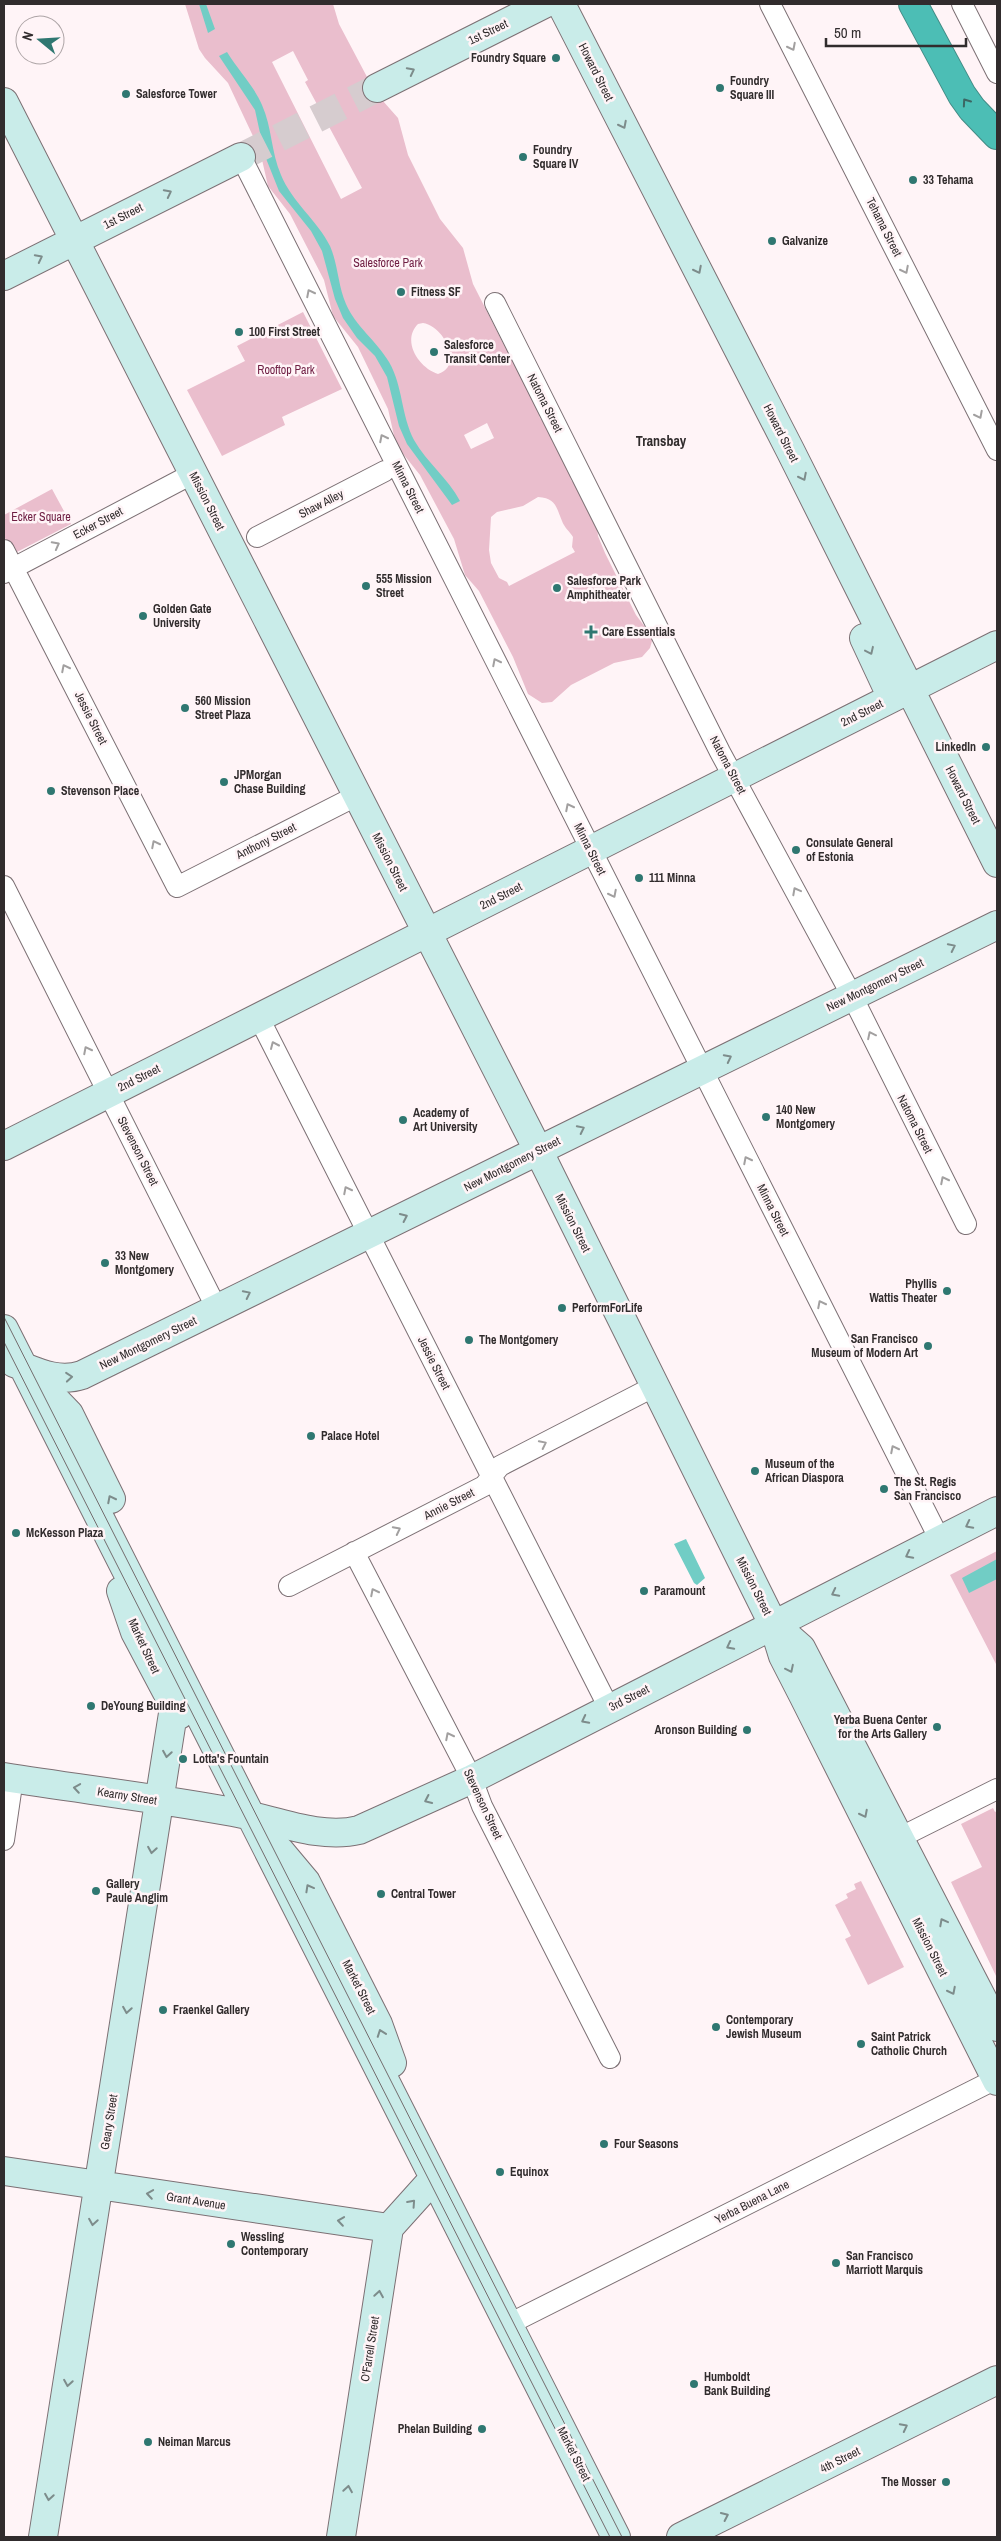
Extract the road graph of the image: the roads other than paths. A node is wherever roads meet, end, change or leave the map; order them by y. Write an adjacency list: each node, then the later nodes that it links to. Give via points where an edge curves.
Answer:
1 (544, 4): 7 (main road, 1st Street, one-way to 1)
2 (561, 4): 21 (main road, Howard Street, one-way to 21, via 827,524)
3 (770, 4): 14 (street, Tehama Street, one-way to 14)
4 (913, 4): 9 (highway, one-way to 4, via 962,95)
5 (962, 4): 6 (street)
6 (997, 73)
7 (377, 88)
8 (4, 102): 11 (main road, Mission Street)
9 (997, 135)
10 (241, 157): 11 (main road, 1st Street, one-way to 10); 24 (street, Minna Street, one-way to 10)
11 (74, 240): 12 (main road, 1st Street, one-way to 11); 16 (main road, Mission Street)
12 (4, 276)
13 (495, 302): 22 (street, Natoma Street)
14 (997, 450)
15 (385, 471): 17 (street, Shaw Alley)
16 (192, 474): 19 (street, Ecker Street, one-way to 16); 23 (main road, Mission Street)
17 (257, 537)
18 (4, 550): 19 (street, Jessie Street)
19 (8, 570): 27 (street, Jessie Street, one-way to 19)
20 (997, 645): 21 (main road, 2nd Street)
21 (901, 693): 22 (main road, 2nd Street); 25 (main road, Howard Street)
22 (735, 778): 24 (main road, 2nd Street); 30 (street, Natoma Street, one-way to 22)
23 (356, 796): 27 (street, Anthony Street); 29 (main road, Mission Street)
24 (591, 850): 29 (main road, 2nd Street); 32 (street, Minna Street, one-way to 32)
25 (997, 863)
26 (4, 886): 33 (street, Stevenson Street, one-way to 26)
27 (177, 888)
28 (997, 925): 30 (main road, New Montgomery Street, one-way to 28)
29 (426, 934): 31 (main road, 2nd Street); 35 (main road, Mission Street)
30 (852, 996): 32 (main road, New Montgomery Street, one-way to 30); 36 (street, Natoma Street, one-way to 30)
31 (259, 1018): 33 (main road, 2nd Street); 37 (street, Jessie Street, one-way to 31)
32 (702, 1071): 35 (main road, New Montgomery Street, one-way to 32); 45 (street, Minna Street, one-way to 32)
33 (109, 1094): 34 (main road, 2nd Street); 38 (street, Stevenson Street)
34 (4, 1146)
35 (538, 1150): 37 (main road, New Montgomery Street, one-way to 35); 41 (main road, Mission Street)
36 (966, 1224)
37 (368, 1234): 38 (main road, New Montgomery Street, one-way to 37); 42 (street, Jessie Street)
38 (217, 1309): 40 (main road, New Montgomery Street, one-way to 38, via 69,1379)
39 (4, 1329): 40 (main road, Market Street)
40 (13, 1363): 43 (main road, Market Street); 49 (main road, Market Street, one-way to 40, via 125,1526 69,1414)
41 (655, 1386): 42 (street, Annie Street, one-way to 41, via 500,1466); 48 (main road, Mission Street)
42 (491, 1476): 46 (street, Annie Street, one-way to 42, via 484,1486); 51 (street, Jessie Street)
43 (84, 1486): 49 (main road, Market Street); 50 (main road, Market Street, via 135,1632)
44 (997, 1511): 45 (main road, 3rd Street, one-way to 45)
45 (940, 1540): 48 (main road, 3rd Street, one-way to 48)
46 (354, 1552): 47 (street, Annie Street); 53 (street, Stevenson Street, one-way to 46)
47 (289, 1586)
48 (773, 1624): 51 (main road, 3rd Street, one-way to 51); 57 (main road, Mission Street, via 801,1648); 61 (main road, Mission Street, one-way to 61, via 792,1672)
49 (179, 1675): 56 (main road, Market Street)
50 (174, 1707): 55 (main road, Geary Street, one-way to 55); 56 (main road, Market Street, via 206,1769)
51 (609, 1708): 53 (main road, 3rd Street, one-way to 53)
52 (9, 1778): 55 (main road, Kearny Street, one-way to 52); 58 (street)
53 (472, 1779): 56 (main road, 3rd Street, one-way to 56, via 376,1824 348,1833 326,1832); 60 (street, Stevenson Street, via 482,1806)
54 (997, 1789): 57 (street)
55 (160, 1801): 56 (main road, Kearny Street); 64 (main road, Geary Street, one-way to 64)
56 (250, 1815): 63 (main road, Market Street)
57 (899, 1838): 59 (main road, Mission Street, one-way to 57)
58 (4, 1840)
59 (997, 2028)
60 (610, 2058)
61 (997, 2080): 66 (street, Yerba Buena Lane)
62 (4, 2171): 64 (main road, Grant Avenue)
63 (434, 2178): 65 (main road, one-way to 63); 66 (main road, Market Street)
64 (99, 2186): 65 (main road, Grant Avenue, one-way to 64); 69 (main road, Geary Street, one-way to 69)
65 (390, 2228): 70 (main road, O'Farrell Street, one-way to 65)
66 (507, 2325): 67 (main road, Market Street)
67 (531, 2372): 71 (main road, Market Street, via 550,2448); 72 (main road, Market Street)
68 (997, 2380): 73 (main road, 4th Street, one-way to 68)
69 (43, 2537)
70 (341, 2537)
71 (595, 2537)
72 (616, 2537)
73 (681, 2537)

